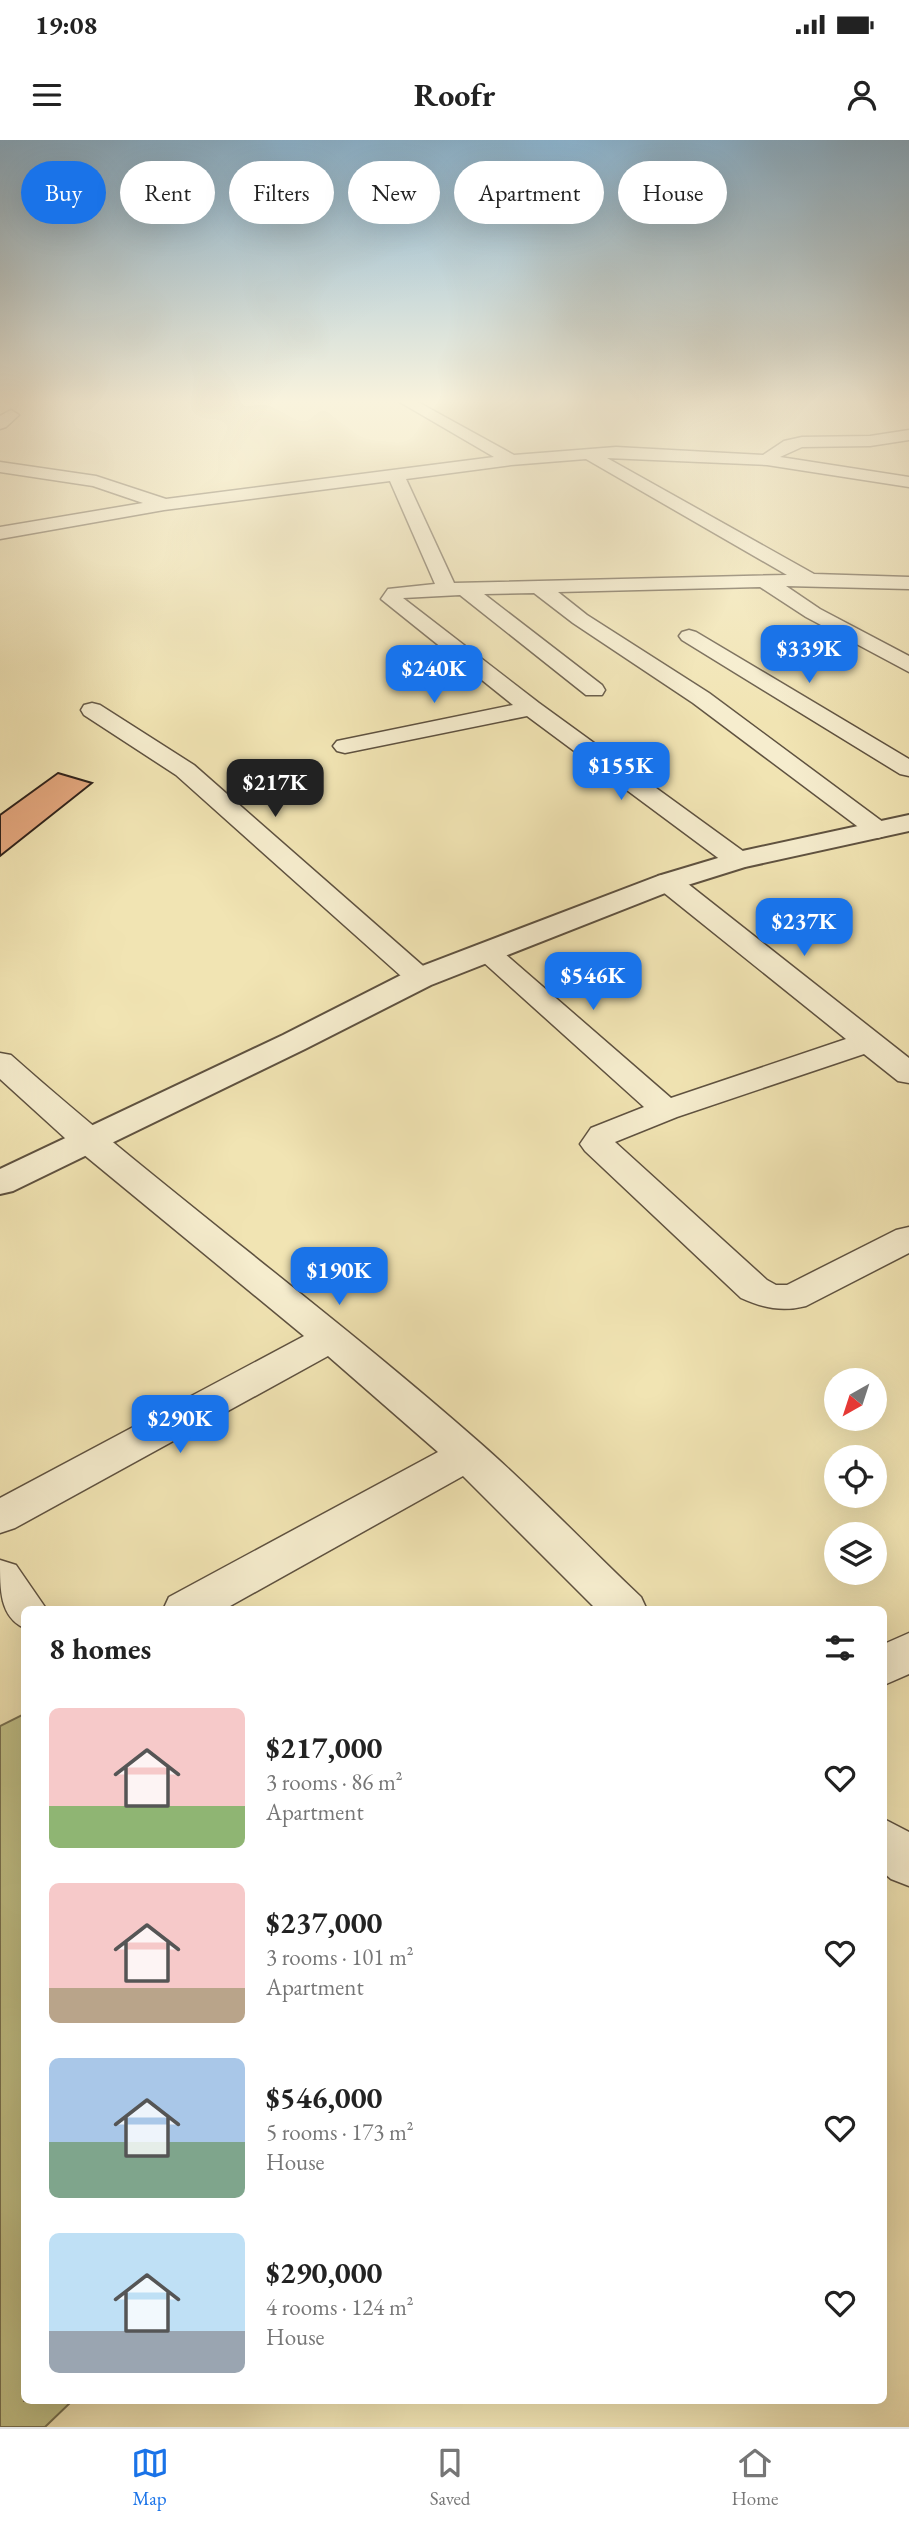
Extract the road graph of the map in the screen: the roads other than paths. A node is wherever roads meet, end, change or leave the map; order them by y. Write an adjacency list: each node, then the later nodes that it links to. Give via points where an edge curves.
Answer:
1 (148, 508): 4 (street)
2 (409, 508): 9 (street)
3 (683, 508): 5 (street)
4 (0, 533)
5 (810, 580): 6 (street); 7 (street)
6 (766, 582): 8 (street); 11 (street)
7 (909, 583)
8 (539, 587): 9 (street); 18 (street, via 580,620 701,698)
9 (456, 589): 12 (street); 13 (street, via 395,593 391,599)
10 (689, 636): 16 (street)
11 (909, 665)
12 (594, 690)
13 (531, 708): 15 (street); 19 (street)
14 (92, 709): 22 (street, via 185,770)
15 (345, 746)
16 (909, 769)
17 (909, 823): 18 (street)
18 (878, 830): 19 (street)
19 (738, 860): 20 (street)
20 (668, 882): 21 (street); 23 (street)
21 (485, 952): 22 (street); 26 (street)
22 (420, 978): 27 (street)
23 (869, 1042): 25 (street); 26 (street)
24 (0, 1062): 27 (street)
25 (909, 1074)
26 (666, 1110): 29 (street, via 603,1135 597,1144 754,1289 771,1297 793,1297)
27 (89, 1142): 28 (street); 30 (street)
28 (0, 1183)
29 (909, 1238)
30 (331, 1338): 31 (street); 32 (street)
31 (467, 1455): 35 (street); 36 (street)
32 (0, 1517)
33 (0, 1577): 34 (street)
34 (22, 1606)
35 (192, 1606)
36 (621, 1606)
37 (909, 1652): 38 (street)
38 (887, 1664)
39 (887, 1845): 40 (street)
40 (909, 1863)

